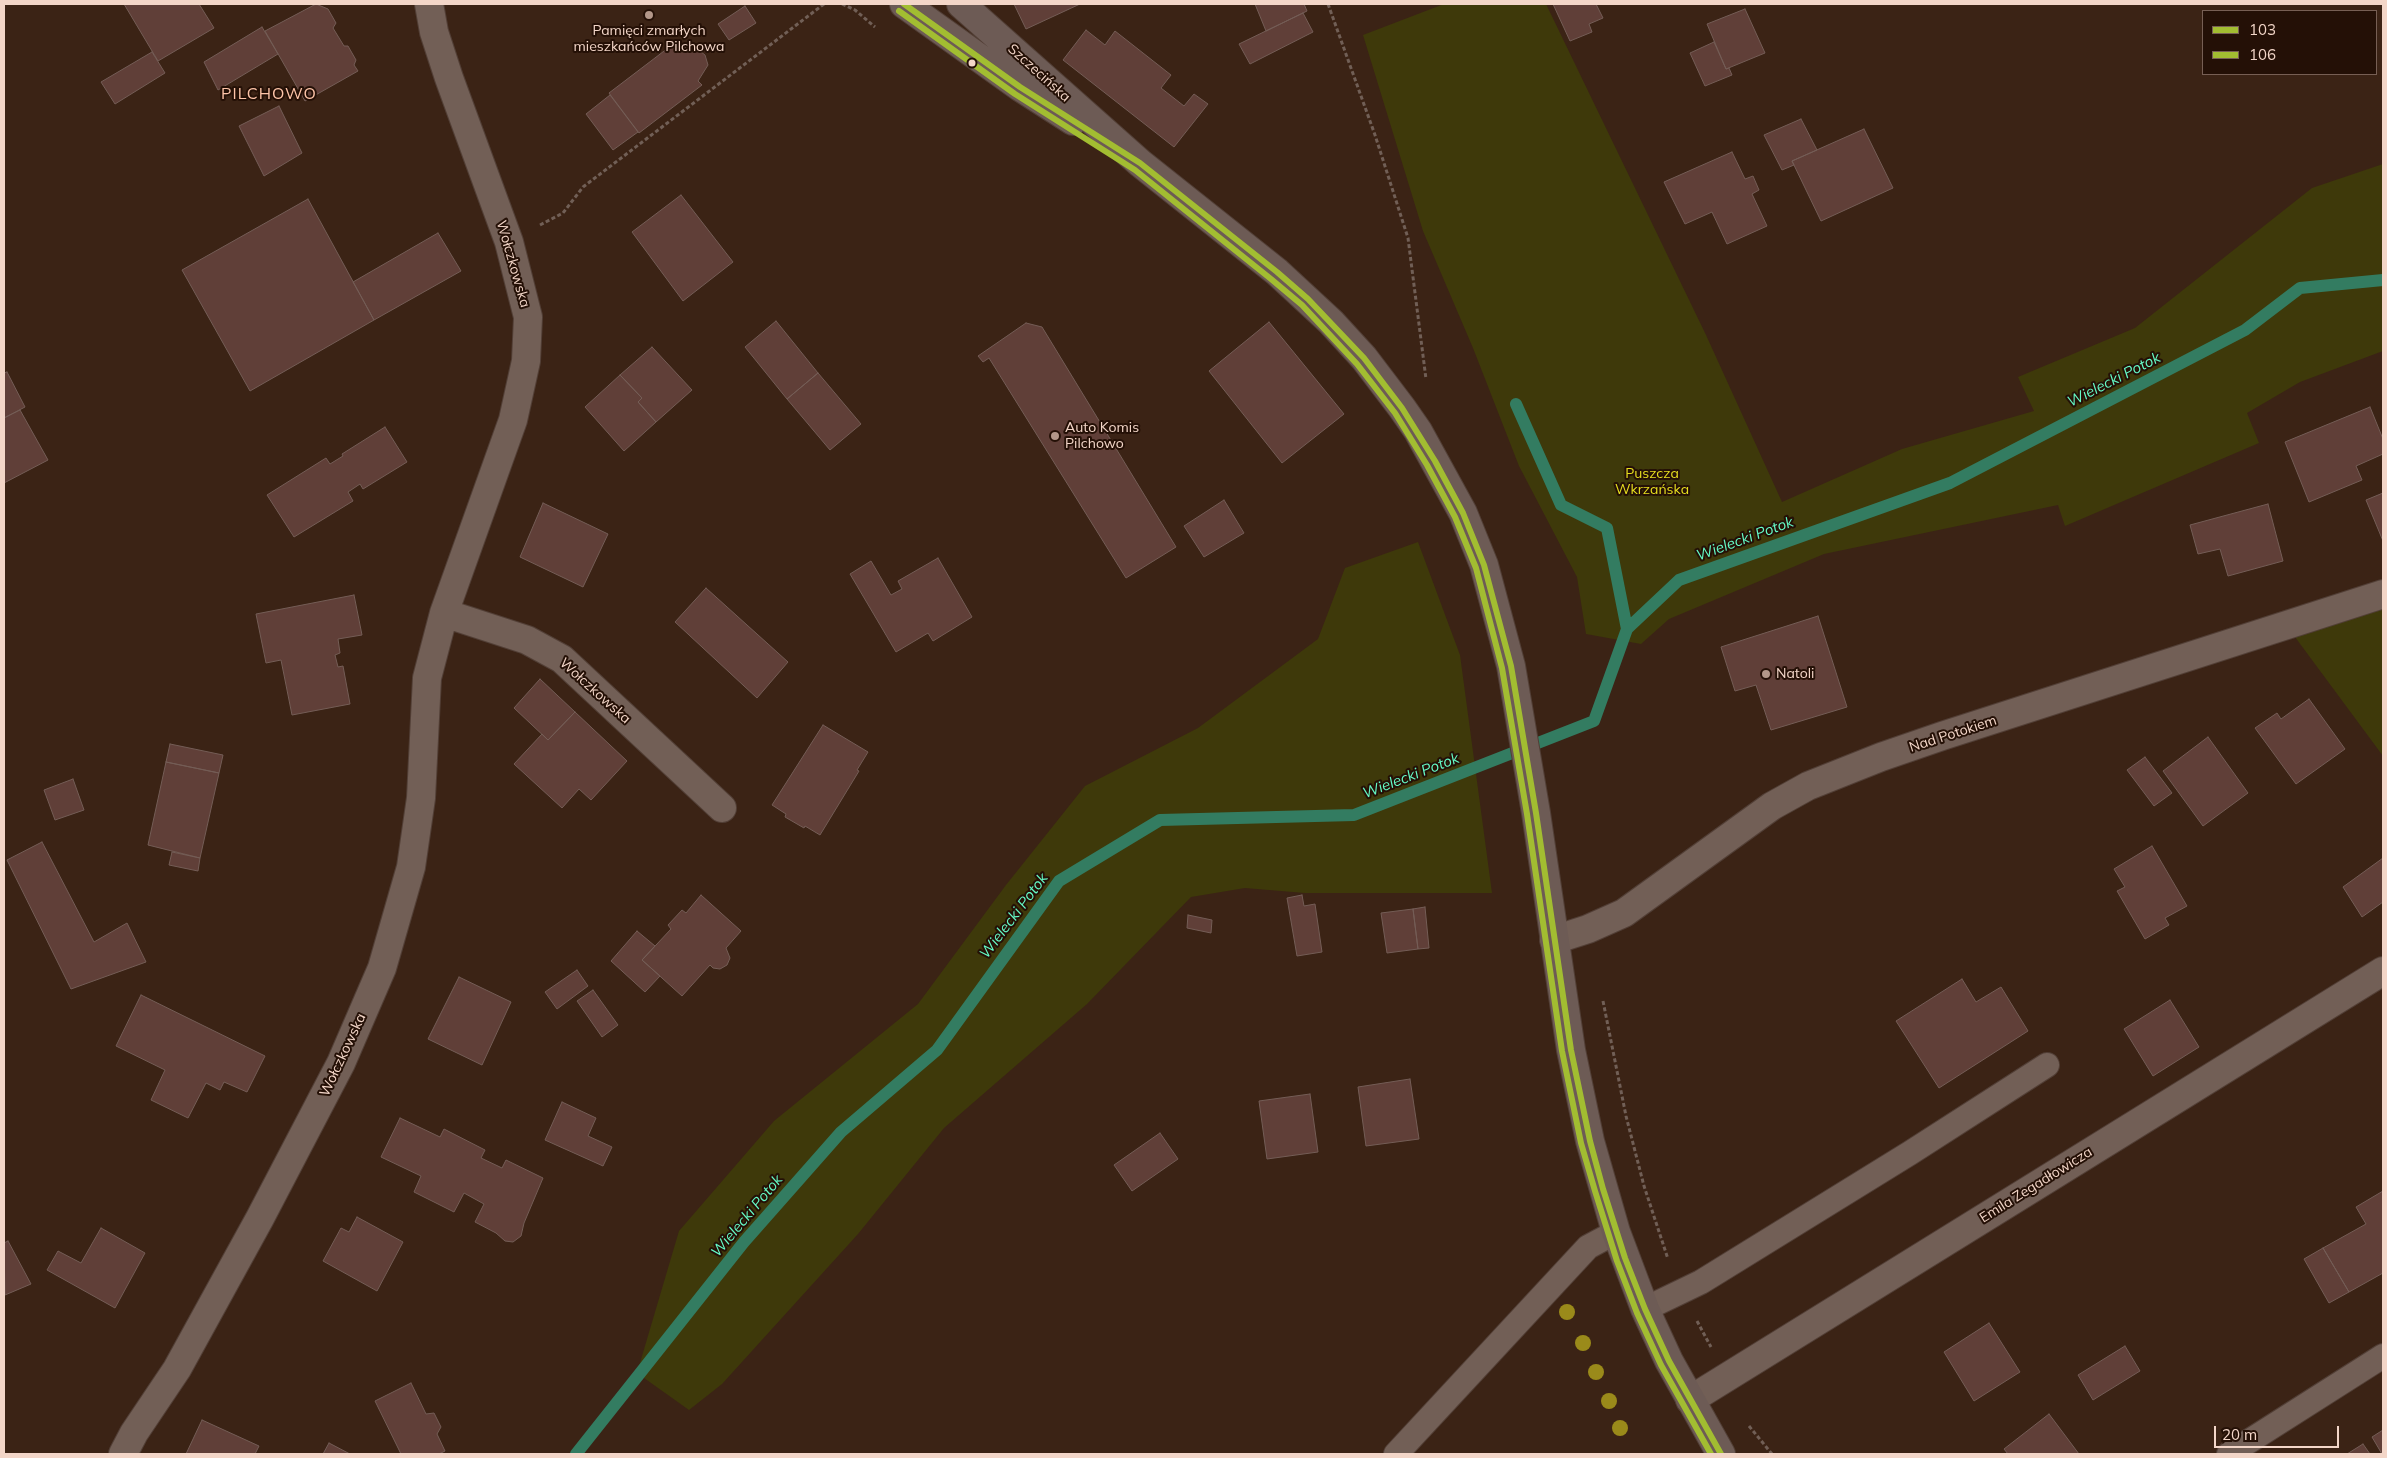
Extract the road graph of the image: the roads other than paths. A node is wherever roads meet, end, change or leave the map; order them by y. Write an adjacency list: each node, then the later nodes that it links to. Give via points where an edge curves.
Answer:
1 (429, 4): 6 (street, Wołczkowska, via 448,78 509,242 528,317 526,361 513,420)
2 (904, 4): 4 (main road, Szczecińska, via 1020,87)
3 (961, 4): 4 (main road, Szczecińska)
4 (1140, 163): 8 (main road, Szczecińska, via 1308,298 1359,352 1418,431 1463,513 1484,565 1510,666)
5 (2383, 594): 8 (street, Nad Potokiem, via 1942,736 1808,786 1772,806 1624,913 1588,930)
6 (444, 613): 7 (street, Wołczkowska, via 527,640 562,659); 15 (street, Wołczkowska, via 427,678 421,798 411,867 382,968 341,1063 260,1218 177,1369 134,1432)
7 (722, 808)
8 (1554, 940): 11 (main road, Szczecińska, via 1571,1050 1590,1141)
9 (2383, 971): 14 (street, Emila Zegadłowicza)
10 (2047, 1065): 12 (lane, via 1701,1282)
11 (1616, 1232): 12 (main road, Szczecińska); 16 (lane, via 1588,1248)
12 (1645, 1309): 14 (main road, Szczecińska)
13 (2383, 1356): 18 (lane)
14 (1690, 1400): 17 (main road, Szczecińska)
15 (123, 1454)
16 (1396, 1454)
17 (1721, 1454)
18 (2229, 1454)

